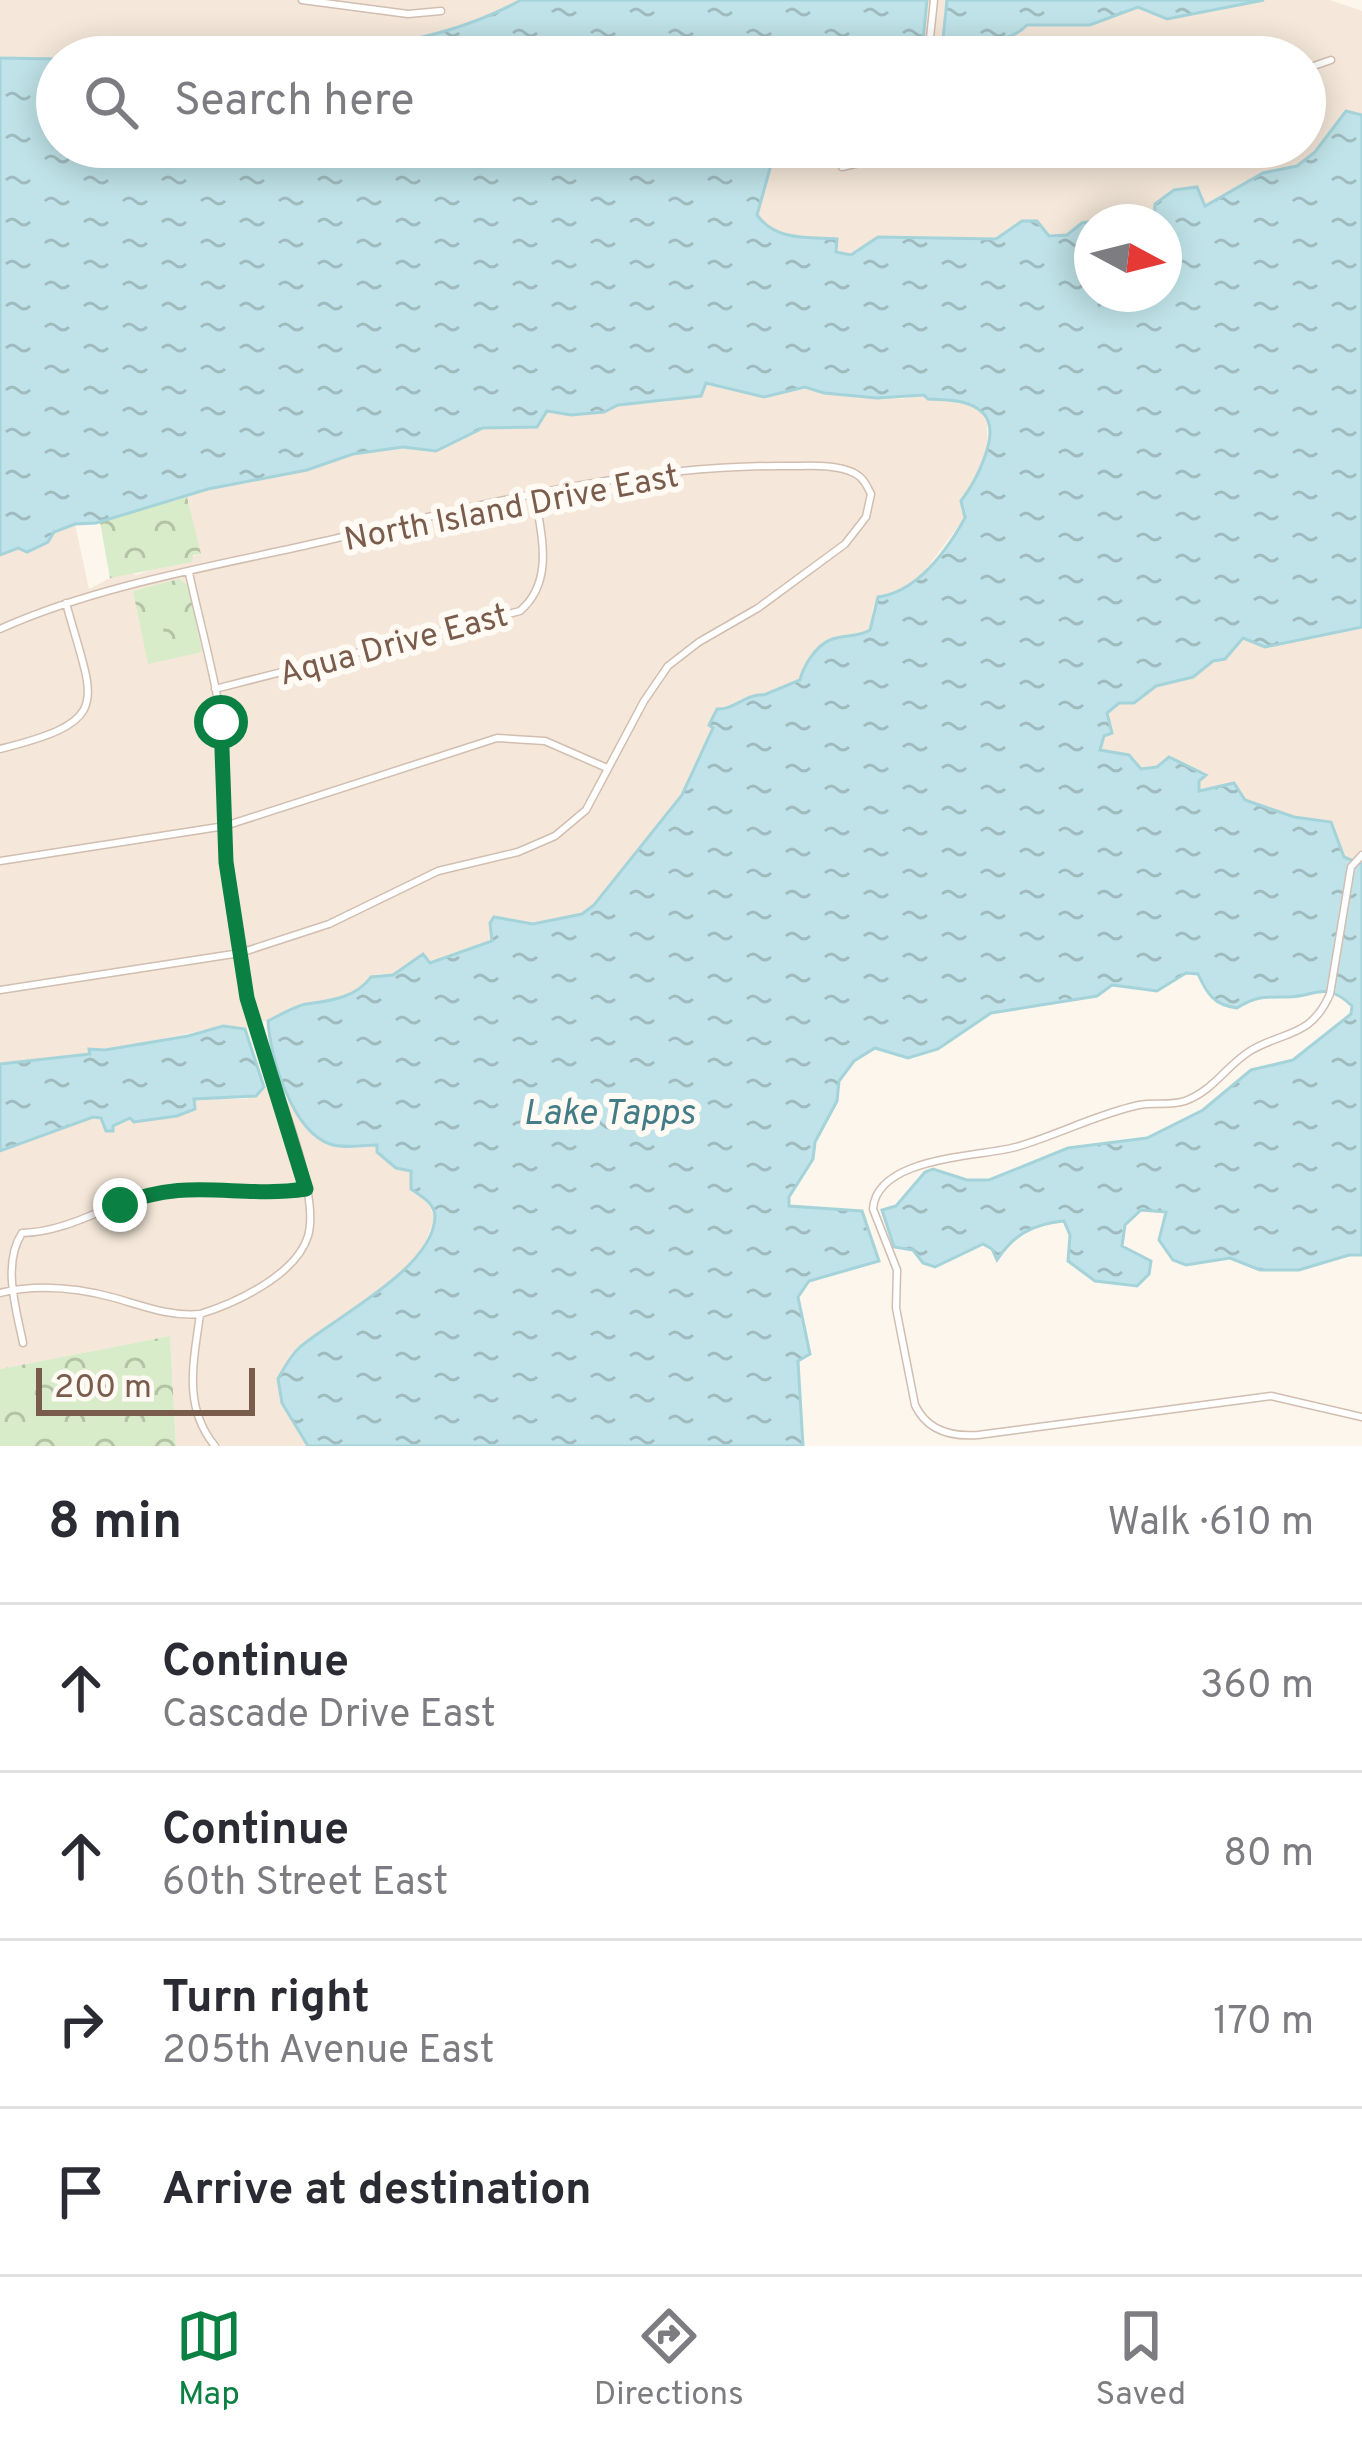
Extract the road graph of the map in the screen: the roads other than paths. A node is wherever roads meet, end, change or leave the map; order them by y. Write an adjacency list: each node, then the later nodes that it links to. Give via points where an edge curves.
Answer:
1 (302, 0): 3 (street)
2 (934, 0): 4 (street)
3 (442, 11)
4 (930, 36)
5 (1331, 59): 6 (street)
6 (1326, 61)
7 (535, 494): 8 (street, North Island Drive East); 11 (street, Aqua Drive East, via 542,575 520,611); 13 (street, North Island Drive East, via 776,465 850,471 871,494 866,517 845,544 668,666)
8 (189, 574): 9 (street, North Island Drive East); 11 (street)
9 (66, 603): 10 (street, North Island Drive East); 12 (street, via 89,687 85,710 62,731)
10 (0, 629)
11 (215, 689): 14 (street)
12 (0, 749)
13 (608, 768): 14 (street, via 544,741 497,739); 17 (street, North Island Drive East, via 586,810 555,836 425,876 329,924)
14 (224, 826): 16 (street); 17 (street)
15 (1362, 855): 24 (street, via 1351,867 1330,994 1300,1030 1251,1051 1191,1099 930,1162 889,1183 873,1202 898,1275 896,1308 915,1405 943,1432 978,1435 1271,1396)
16 (0, 861)
17 (240, 953): 18 (street, North Island Drive East); 19 (street)
18 (0, 990)
19 (306, 1189): 20 (street, via 158,1191 22,1233); 22 (street, via 309,1229 299,1253 246,1294)
20 (13, 1290): 21 (street); 22 (street, via 80,1290); 23 (street)
21 (0, 1293)
22 (200, 1314): 25 (street, via 193,1404)
23 (22, 1343)
24 (1362, 1417)
25 (215, 1446)

